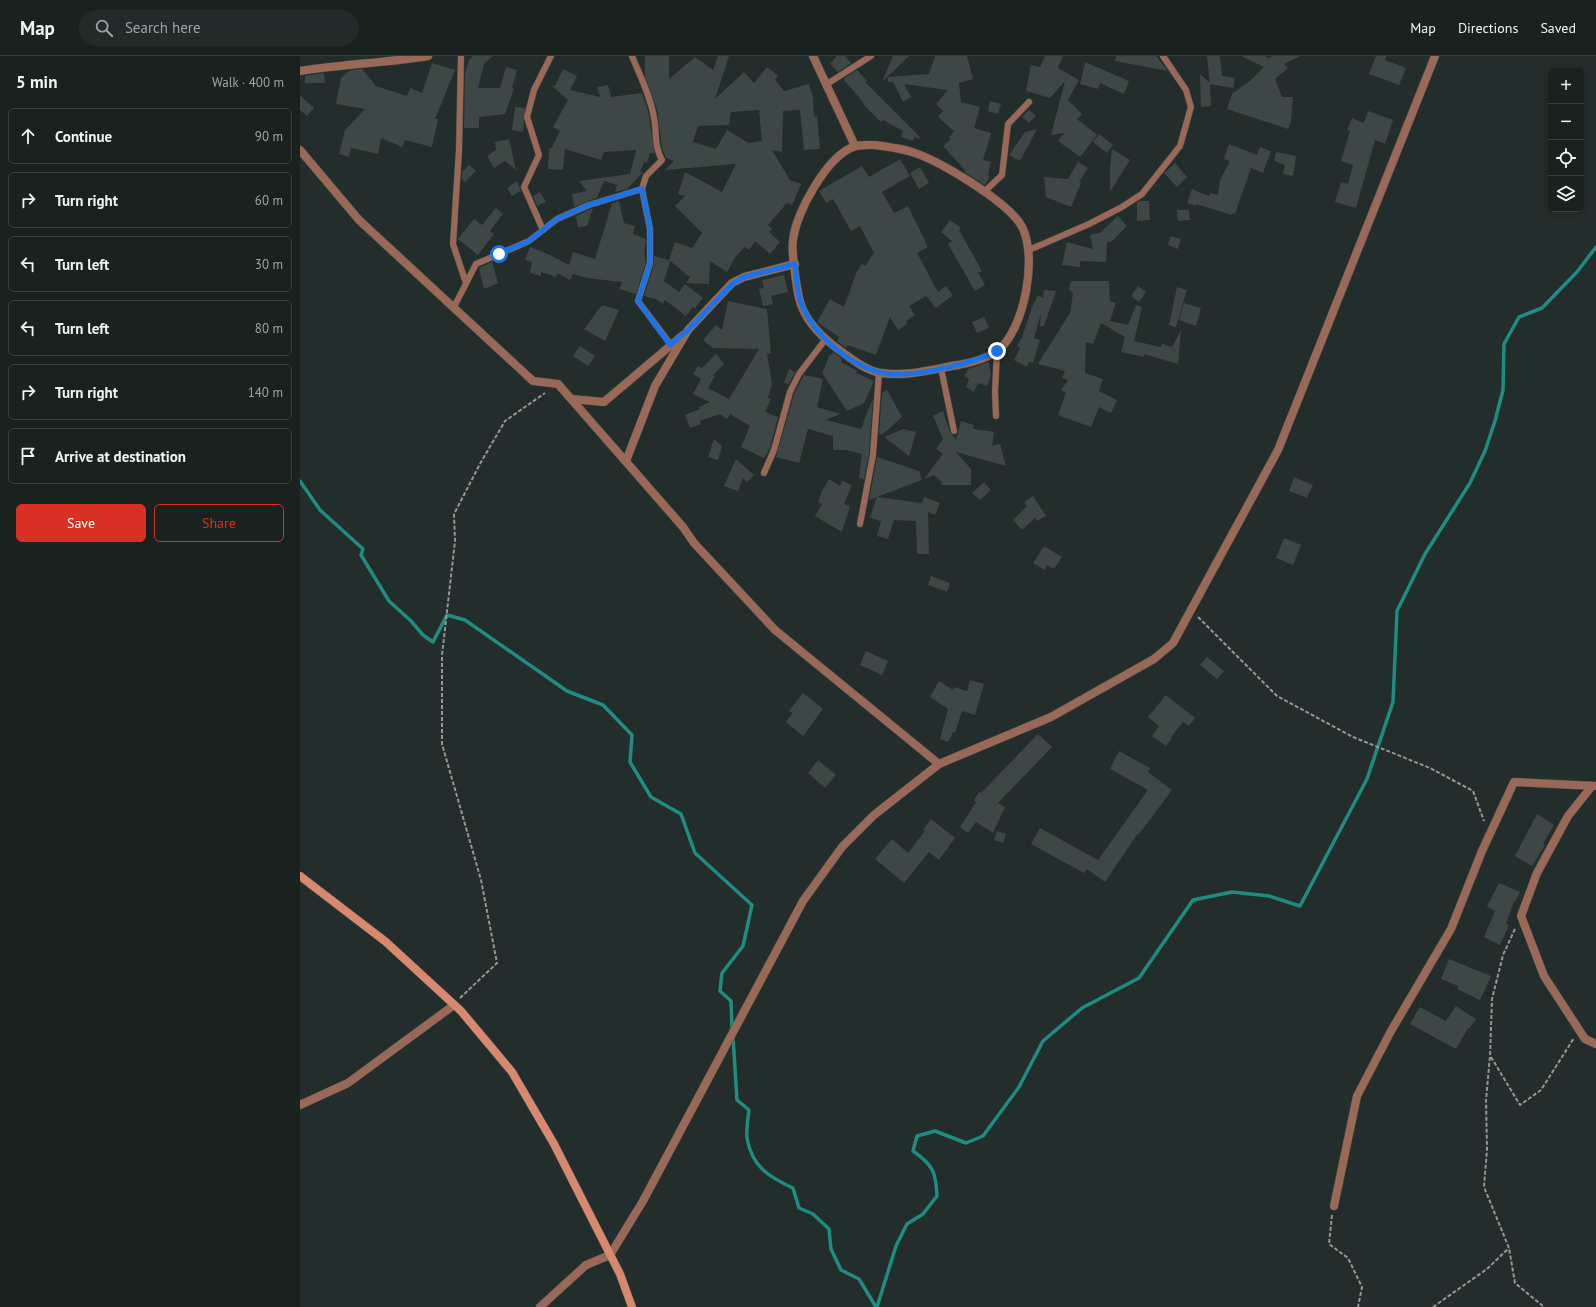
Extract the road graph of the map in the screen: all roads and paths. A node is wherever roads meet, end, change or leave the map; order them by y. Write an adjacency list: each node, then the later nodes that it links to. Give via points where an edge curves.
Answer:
1 (428, 56): 9 (street)
2 (460, 56): 19 (lane, via 459,150 453,244)
3 (551, 56): 16 (lane, via 534,90 527,117 539,155 524,186)
4 (632, 56): 14 (lane, via 654,117 657,151 662,160 646,176)
5 (814, 56): 10 (street)
6 (871, 56): 10 (lane)
7 (1162, 56): 17 (lane, via 1186,90 1191,107 1180,146 1142,194 1109,214)
8 (1435, 56): 34 (street, via 1278,450)
9 (300, 71)
10 (826, 84): 12 (street)
11 (1028, 102): 15 (lane, via 1008,124 1002,175)
12 (855, 146): 15 (street, via 875,145 914,153 953,172); 18 (street, via 829,166 803,209 793,240)
13 (300, 150): 20 (street, via 358,220)
14 (642, 189): 16 (lane, via 589,205 557,219); 23 (lane, via 650,229 650,263 638,301)
15 (984, 192): 17 (street, via 1007,208 1020,224 1028,238)
16 (543, 230): 19 (lane, via 529,241 476,264)
17 (1029, 250): 24 (street, via 1030,272 1024,300 1016,325)
18 (795, 264): 21 (street, via 744,277 732,284); 22 (street, via 800,301 808,319)
19 (466, 283): 20 (lane)
20 (454, 307): 27 (street, via 533,381)
21 (688, 330): 23 (street); 31 (street, via 656,386)
22 (826, 340): 26 (street, via 860,364); 32 (lane, via 800,374 790,392 774,450)
23 (670, 345): 28 (street, via 604,402)
24 (997, 351): 25 (street, via 967,363); 29 (lane)
25 (941, 368): 26 (street, via 900,374); 30 (lane)
26 (879, 373): 33 (lane, via 873,455)
27 (558, 384): 28 (street); 40 (path, via 505,422 454,514 455,541 442,655 442,744 481,880 497,963)
28 (572, 399): 31 (street)
29 (996, 416)
30 (954, 431)
31 (626, 461): 35 (street, via 684,527 694,543 775,630)
32 (764, 473)
33 (860, 524)
34 (1191, 611): 35 (street, via 1173,643 1154,660 1052,717); 37 (path, via 1277,696 1363,741 1430,768 1473,791)
35 (939, 764): 47 (street, via 874,816 842,847 803,901 644,1202)
36 (1594, 786): 37 (street, via 1514,782); 39 (street, via 1568,816 1537,873)
37 (1490, 835): 45 (street, via 1451,929 1391,1031 1357,1096)
38 (300, 876): 40 (main road, via 386,942)
39 (1521, 916): 41 (street, via 1544,976); 43 (path, via 1503,955 1492,999)
40 (454, 1004): 44 (street, via 348,1084); 47 (main road, via 512,1072 554,1144)
41 (1579, 1029): 42 (street, via 1585,1039); 43 (path, via 1541,1090 1520,1105)
42 (1596, 1044)
43 (1490, 1056): 46 (path, via 1484,1187)
44 (300, 1105)
45 (1334, 1206): 50 (path, via 1329,1244 1348,1258 1362,1287)
46 (1509, 1248): 51 (path, via 1487,1269); 52 (path, via 1515,1283)
47 (610, 1255): 48 (street, via 586,1265); 49 (main road)
48 (540, 1307)
49 (632, 1307)
50 (1358, 1307)
51 (1433, 1307)
52 (1544, 1307)

